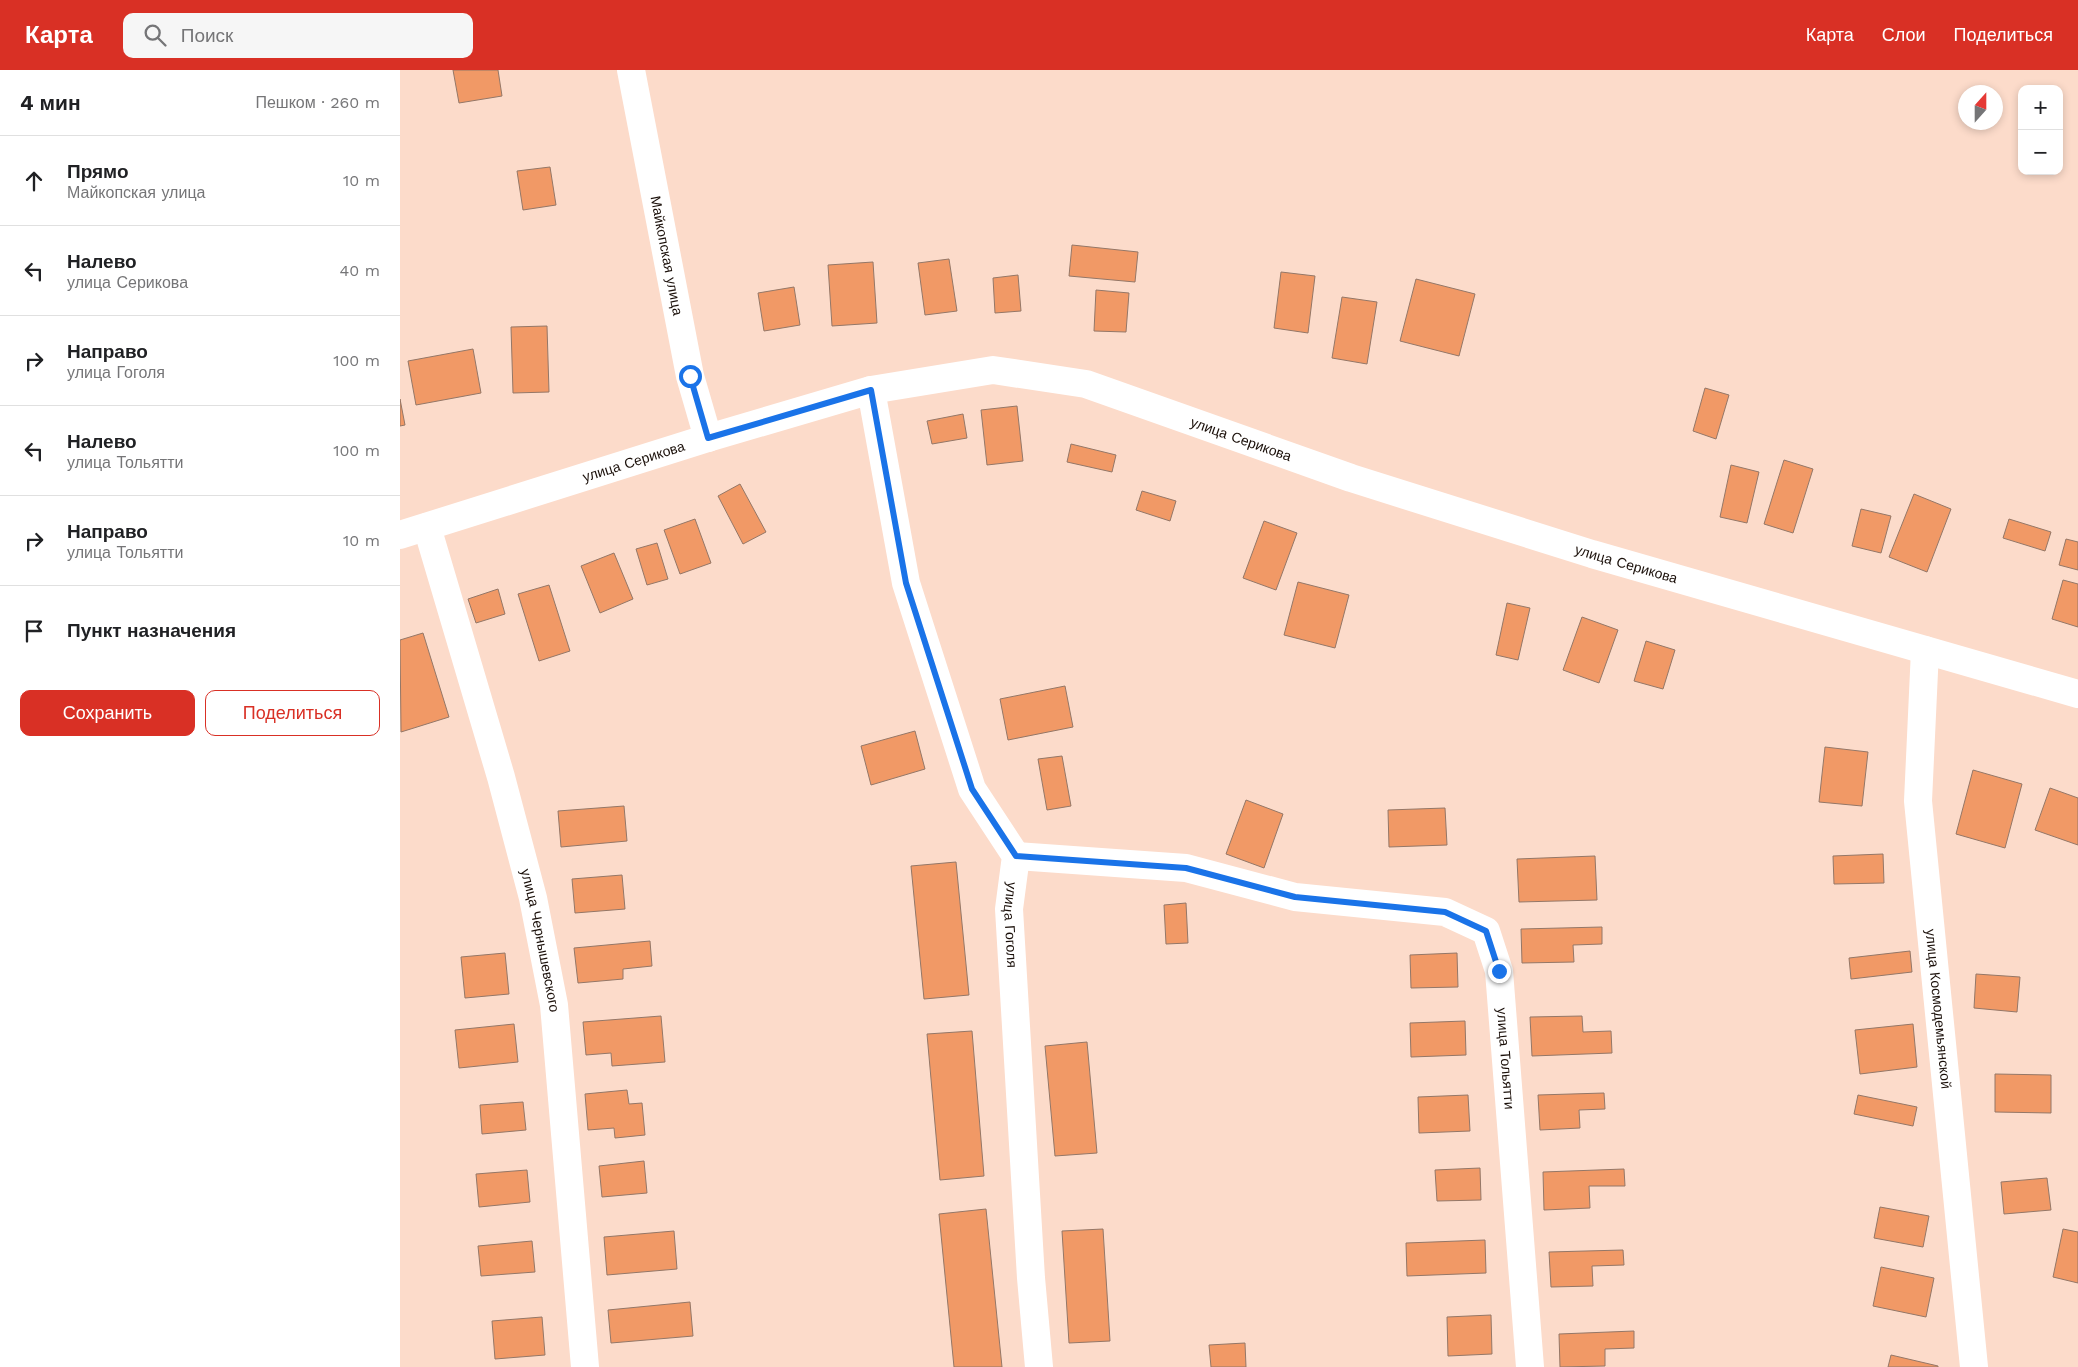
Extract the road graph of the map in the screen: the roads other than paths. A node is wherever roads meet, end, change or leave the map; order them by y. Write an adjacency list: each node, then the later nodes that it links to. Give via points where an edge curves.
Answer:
1 (631, 70): 3 (street, Майкопская улица, via 690,376)
2 (871, 390): 3 (street, улица Серикова); 6 (street, улица Серикова, via 993,370 1086,384 1351,478 1592,554); 8 (street, via 906,583 972,789)
3 (708, 438): 4 (street, улица Серикова)
4 (427, 526): 5 (street, улица Серикова); 9 (street, улица Чернышевского, via 533,898 554,1005)
5 (400, 535)
6 (1925, 650): 7 (street, улица Серикова); 12 (street, улица Космодемьянской, via 1918,801)
7 (2078, 694)
8 (1016, 856): 10 (street, улица Гоголя, via 1009,909); 11 (street, улица Тольятти, via 1186,868 1295,897 1445,912 1486,931 1499,971)
9 (585, 1367)
10 (1039, 1367)
11 (1530, 1367)
12 (1974, 1367)

